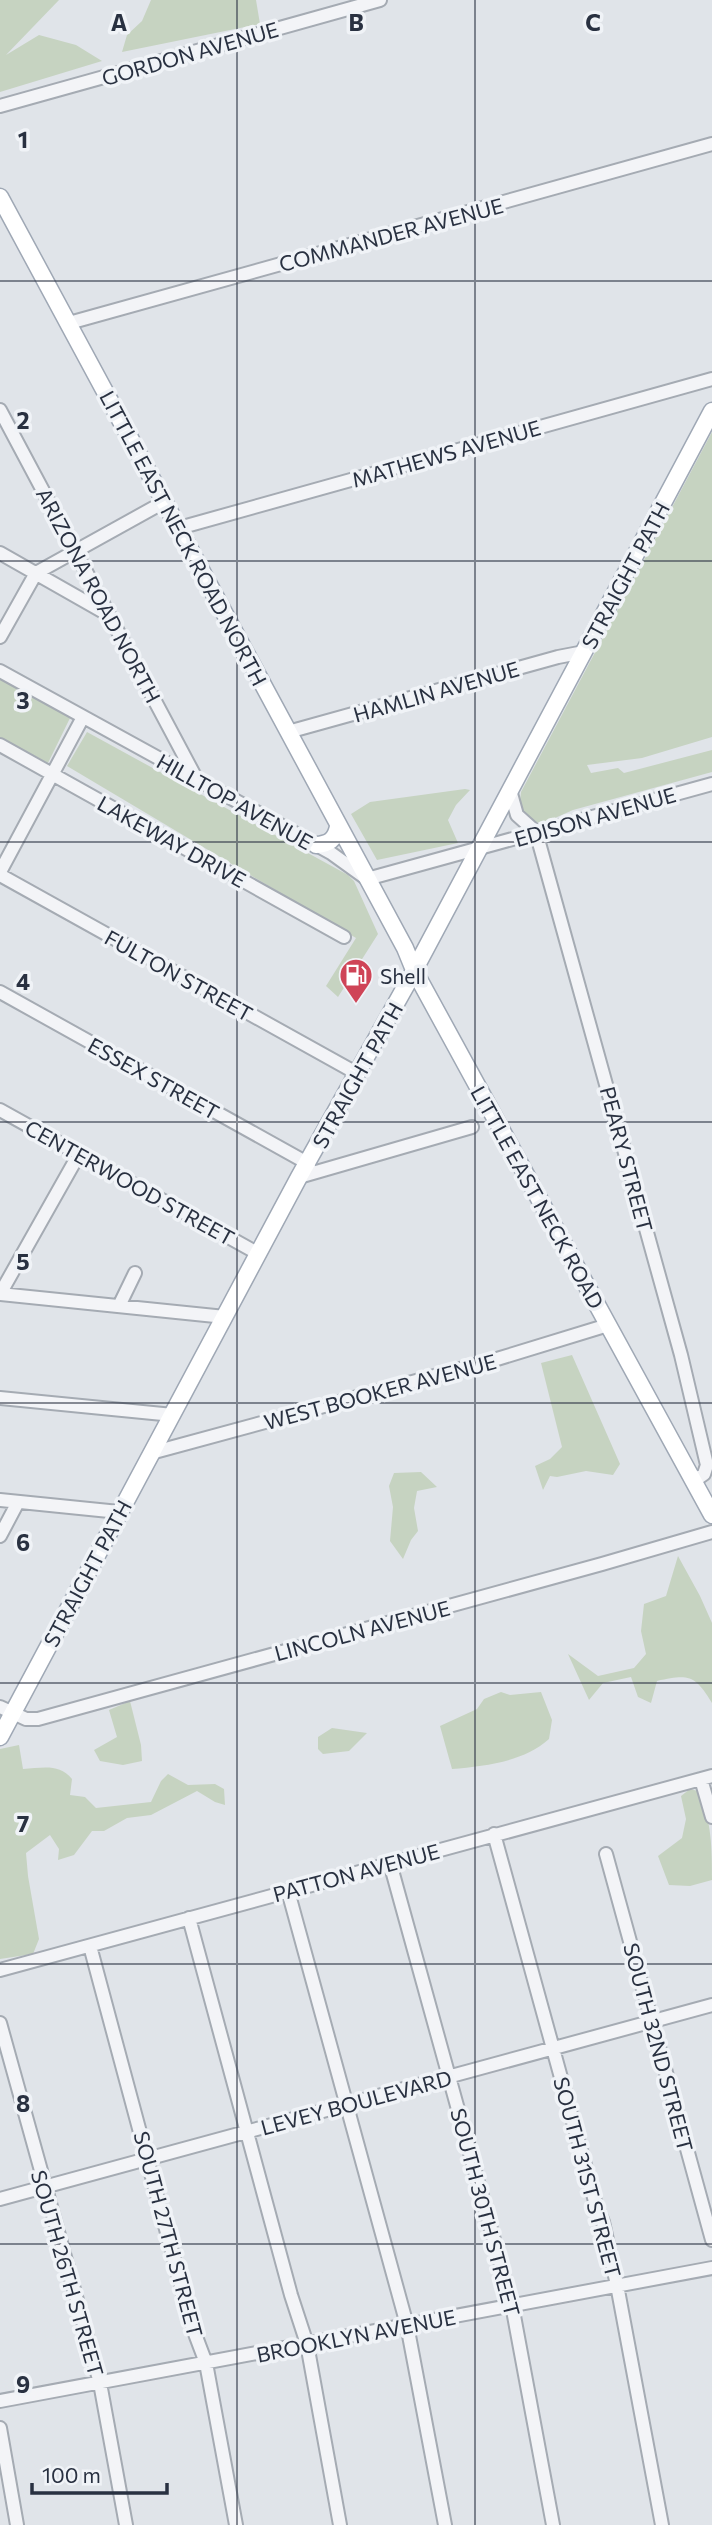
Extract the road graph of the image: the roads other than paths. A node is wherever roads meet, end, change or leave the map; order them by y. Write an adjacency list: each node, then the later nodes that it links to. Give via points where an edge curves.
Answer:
1 (380, 0): 2 (street, GORDON AVENUE)
2 (0, 106)
3 (712, 144): 5 (street, COMMANDER AVENUE)
4 (0, 197): 5 (main road, LITTLE EAST NECK ROAD NORTH)
5 (69, 323): 9 (main road, LITTLE EAST NECK ROAD NORTH)
6 (712, 379): 10 (street, MATHEWS AVENUE)
7 (0, 410): 11 (street, ARIZONA ROAD NORTH)
8 (712, 411): 16 (main road, STRAIGHT PATH)
9 (164, 502): 10 (main road, LITTLE EAST NECK ROAD NORTH); 11 (street)
10 (179, 528): 19 (main road, LITTLE EAST NECK ROAD NORTH)
11 (75, 550): 13 (street); 14 (street, ARIZONA ROAD NORTH)
12 (0, 553): 13 (street)
13 (36, 573): 14 (street); 15 (street)
14 (111, 616): 22 (street, ARIZONA ROAD NORTH)
15 (0, 637)
16 (584, 652): 19 (street, HAMLIN AVENUE); 24 (main road, STRAIGHT PATH)
17 (0, 671): 18 (street, HILLTOP AVENUE)
18 (83, 717): 21 (street); 22 (street, HILLTOP AVENUE)
19 (288, 732): 25 (main road, LITTLE EAST NECK ROAD NORTH)
20 (0, 745): 21 (street, LAKEWAY DRIVE)
21 (53, 775): 29 (street); 31 (street, LAKEWAY DRIVE)
22 (197, 780): 27 (street, HILLTOP AVENUE)
23 (711, 788): 26 (street, EDISON AVENUE)
24 (510, 790): 26 (street, via 517,815); 28 (main road, STRAIGHT PATH)
25 (338, 827): 27 (main road, via 327,844); 30 (main road, LITTLE EAST NECK ROAD NORTH)
26 (536, 832): 28 (street, EDISON AVENUE); 48 (street, PEARY STREET, via 705,1452 706,1470)
27 (316, 845): 30 (street, HILLTOP AVENUE)
28 (478, 850): 30 (street); 32 (main road, STRAIGHT PATH)
29 (0, 873): 34 (street, FULTON STREET)
30 (367, 878): 32 (main road, LITTLE EAST NECK ROAD)
31 (344, 937)
32 (414, 970): 34 (main road, STRAIGHT PATH); 44 (main road, LITTLE EAST NECK ROAD)
33 (0, 992): 38 (street, ESSEX STREET)
34 (358, 1074): 38 (main road, STRAIGHT PATH)
35 (0, 1110): 37 (street, CENTERWOOD STREET)
36 (472, 1127): 38 (street)
37 (79, 1154): 39 (street, CENTERWOOD STREET); 41 (street)
38 (304, 1171): 39 (main road, STRAIGHT PATH)
39 (259, 1254): 43 (main road, STRAIGHT PATH)
40 (135, 1273): 42 (street)
41 (0, 1294): 42 (street)
42 (119, 1306): 43 (street)
43 (225, 1317): 46 (main road, STRAIGHT PATH)
44 (608, 1325): 47 (street, WEST BOOKER AVENUE); 48 (main road, LITTLE EAST NECK ROAD)
45 (0, 1398): 46 (street)
46 (173, 1415): 47 (main road, STRAIGHT PATH)
47 (151, 1453): 51 (main road, STRAIGHT PATH)
48 (694, 1481): 52 (main road, LITTLE EAST NECK ROAD)
49 (0, 1500): 50 (street)
50 (18, 1502): 51 (street); 54 (street)
51 (119, 1512): 55 (main road, STRAIGHT PATH)
52 (712, 1515)
53 (712, 1532): 55 (street, LINCOLN AVENUE, via 38,1719)
54 (0, 1536)
55 (6, 1710): 56 (main road, STRAIGHT PATH)
56 (0, 1737)
57 (706, 1777): 58 (street); 59 (street, PATTON AVENUE)
58 (712, 1817)
59 (494, 1833): 61 (street, PATTON AVENUE); 69 (street, SOUTH 31ST STREET)
60 (606, 1854): 67 (street, SOUTH 32ND STREET)
61 (390, 1863): 62 (street, PATTON AVENUE); 70 (street, SOUTH 30TH STREET)
62 (288, 1891): 63 (street, PATTON AVENUE); 71 (street)
63 (189, 1918): 64 (street, PATTON AVENUE); 72 (street)
64 (90, 1946): 65 (street, PATTON AVENUE); 73 (street, SOUTH 27TH STREET)
65 (0, 1970)
66 (712, 2005): 67 (street, LEVEY BOULEVARD)
67 (651, 2022): 69 (street, LEVEY BOULEVARD); 76 (street, SOUTH 32ND STREET)
68 (0, 2023): 74 (street, SOUTH 26TH STREET)
69 (553, 2048): 70 (street, LEVEY BOULEVARD); 78 (street, SOUTH 31ST STREET)
70 (449, 2077): 71 (street, LEVEY BOULEVARD); 79 (street, SOUTH 30TH STREET)
71 (346, 2105): 72 (street, LEVEY BOULEVARD); 80 (street)
72 (247, 2131): 73 (street, LEVEY BOULEVARD); 81 (street)
73 (148, 2158): 74 (street, LEVEY BOULEVARD); 82 (street, SOUTH 27TH STREET)
74 (44, 2188): 75 (street, LEVEY BOULEVARD); 83 (street, SOUTH 26TH STREET)
75 (0, 2199)
76 (712, 2240)
77 (712, 2268): 78 (street, BROOKLYN AVENUE)
78 (617, 2285): 79 (street, BROOKLYN AVENUE); 92 (street, SOUTH 31ST STREET)
79 (512, 2305): 80 (street, BROOKLYN AVENUE); 91 (street, SOUTH 30TH STREET)
80 (407, 2325): 81 (street, BROOKLYN AVENUE); 90 (street)
81 (307, 2344): 82 (street, BROOKLYN AVENUE); 89 (street)
82 (206, 2363): 83 (street, BROOKLYN AVENUE); 88 (street, SOUTH 27TH STREET)
83 (100, 2383): 84 (street, BROOKLYN AVENUE); 87 (street, SOUTH 26TH STREET)
84 (0, 2401)
85 (0, 2428): 86 (street)
86 (17, 2525)
87 (126, 2525)
88 (236, 2525)
89 (340, 2525)
90 (445, 2525)
91 (553, 2525)
92 (662, 2525)

